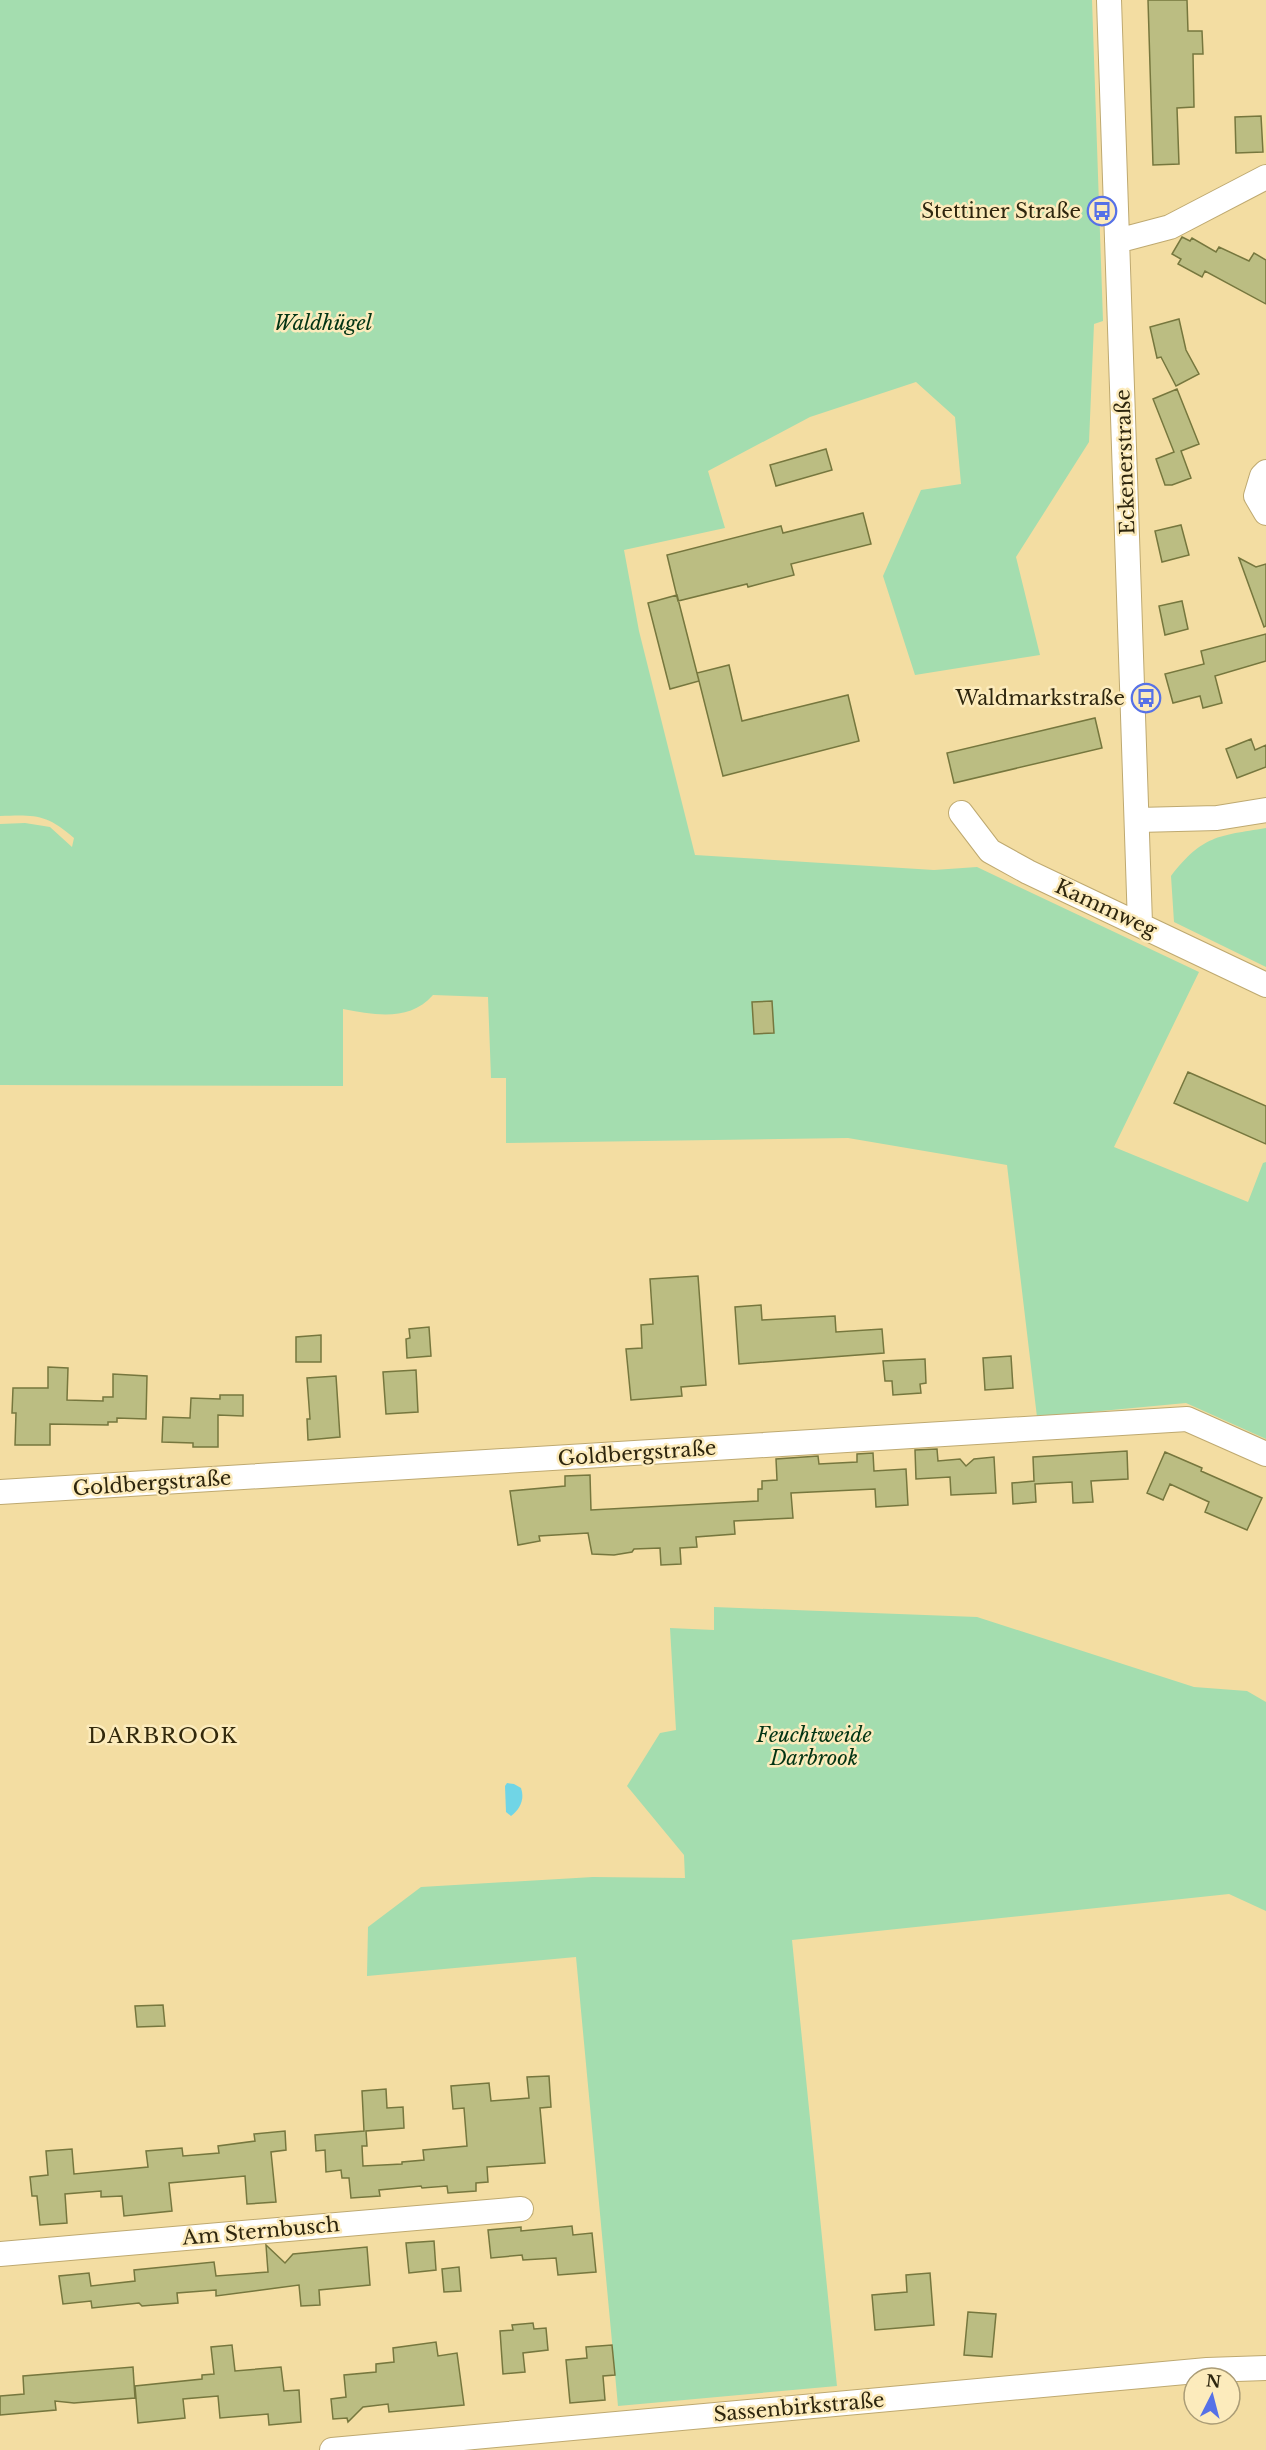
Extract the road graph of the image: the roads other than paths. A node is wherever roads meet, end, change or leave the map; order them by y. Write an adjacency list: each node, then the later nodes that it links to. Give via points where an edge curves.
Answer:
1 (1109, 0): 3 (street, Eckenerstraße)
2 (1266, 177): 3 (street, via 1170,227)
3 (1117, 241): 8 (street, Eckenerstraße)
4 (1266, 472): 5 (street, via 1256,496)
5 (1266, 513)
6 (1266, 810): 8 (street, via 1217,818)
7 (961, 813): 9 (street, Kammweg, via 990,851)
8 (1138, 820): 9 (street, Eckenerstraße)
9 (1140, 924): 10 (street, Kammweg)
10 (1266, 985)
11 (1266, 1454): 12 (street, Goldbergstraße, via 1186,1419)
12 (0, 1492)
13 (521, 2209): 14 (street, Am Sternbusch)
14 (0, 2254)
15 (1266, 2368): 16 (street, Sassenbirkstraße, via 1195,2371)
16 (332, 2450)

